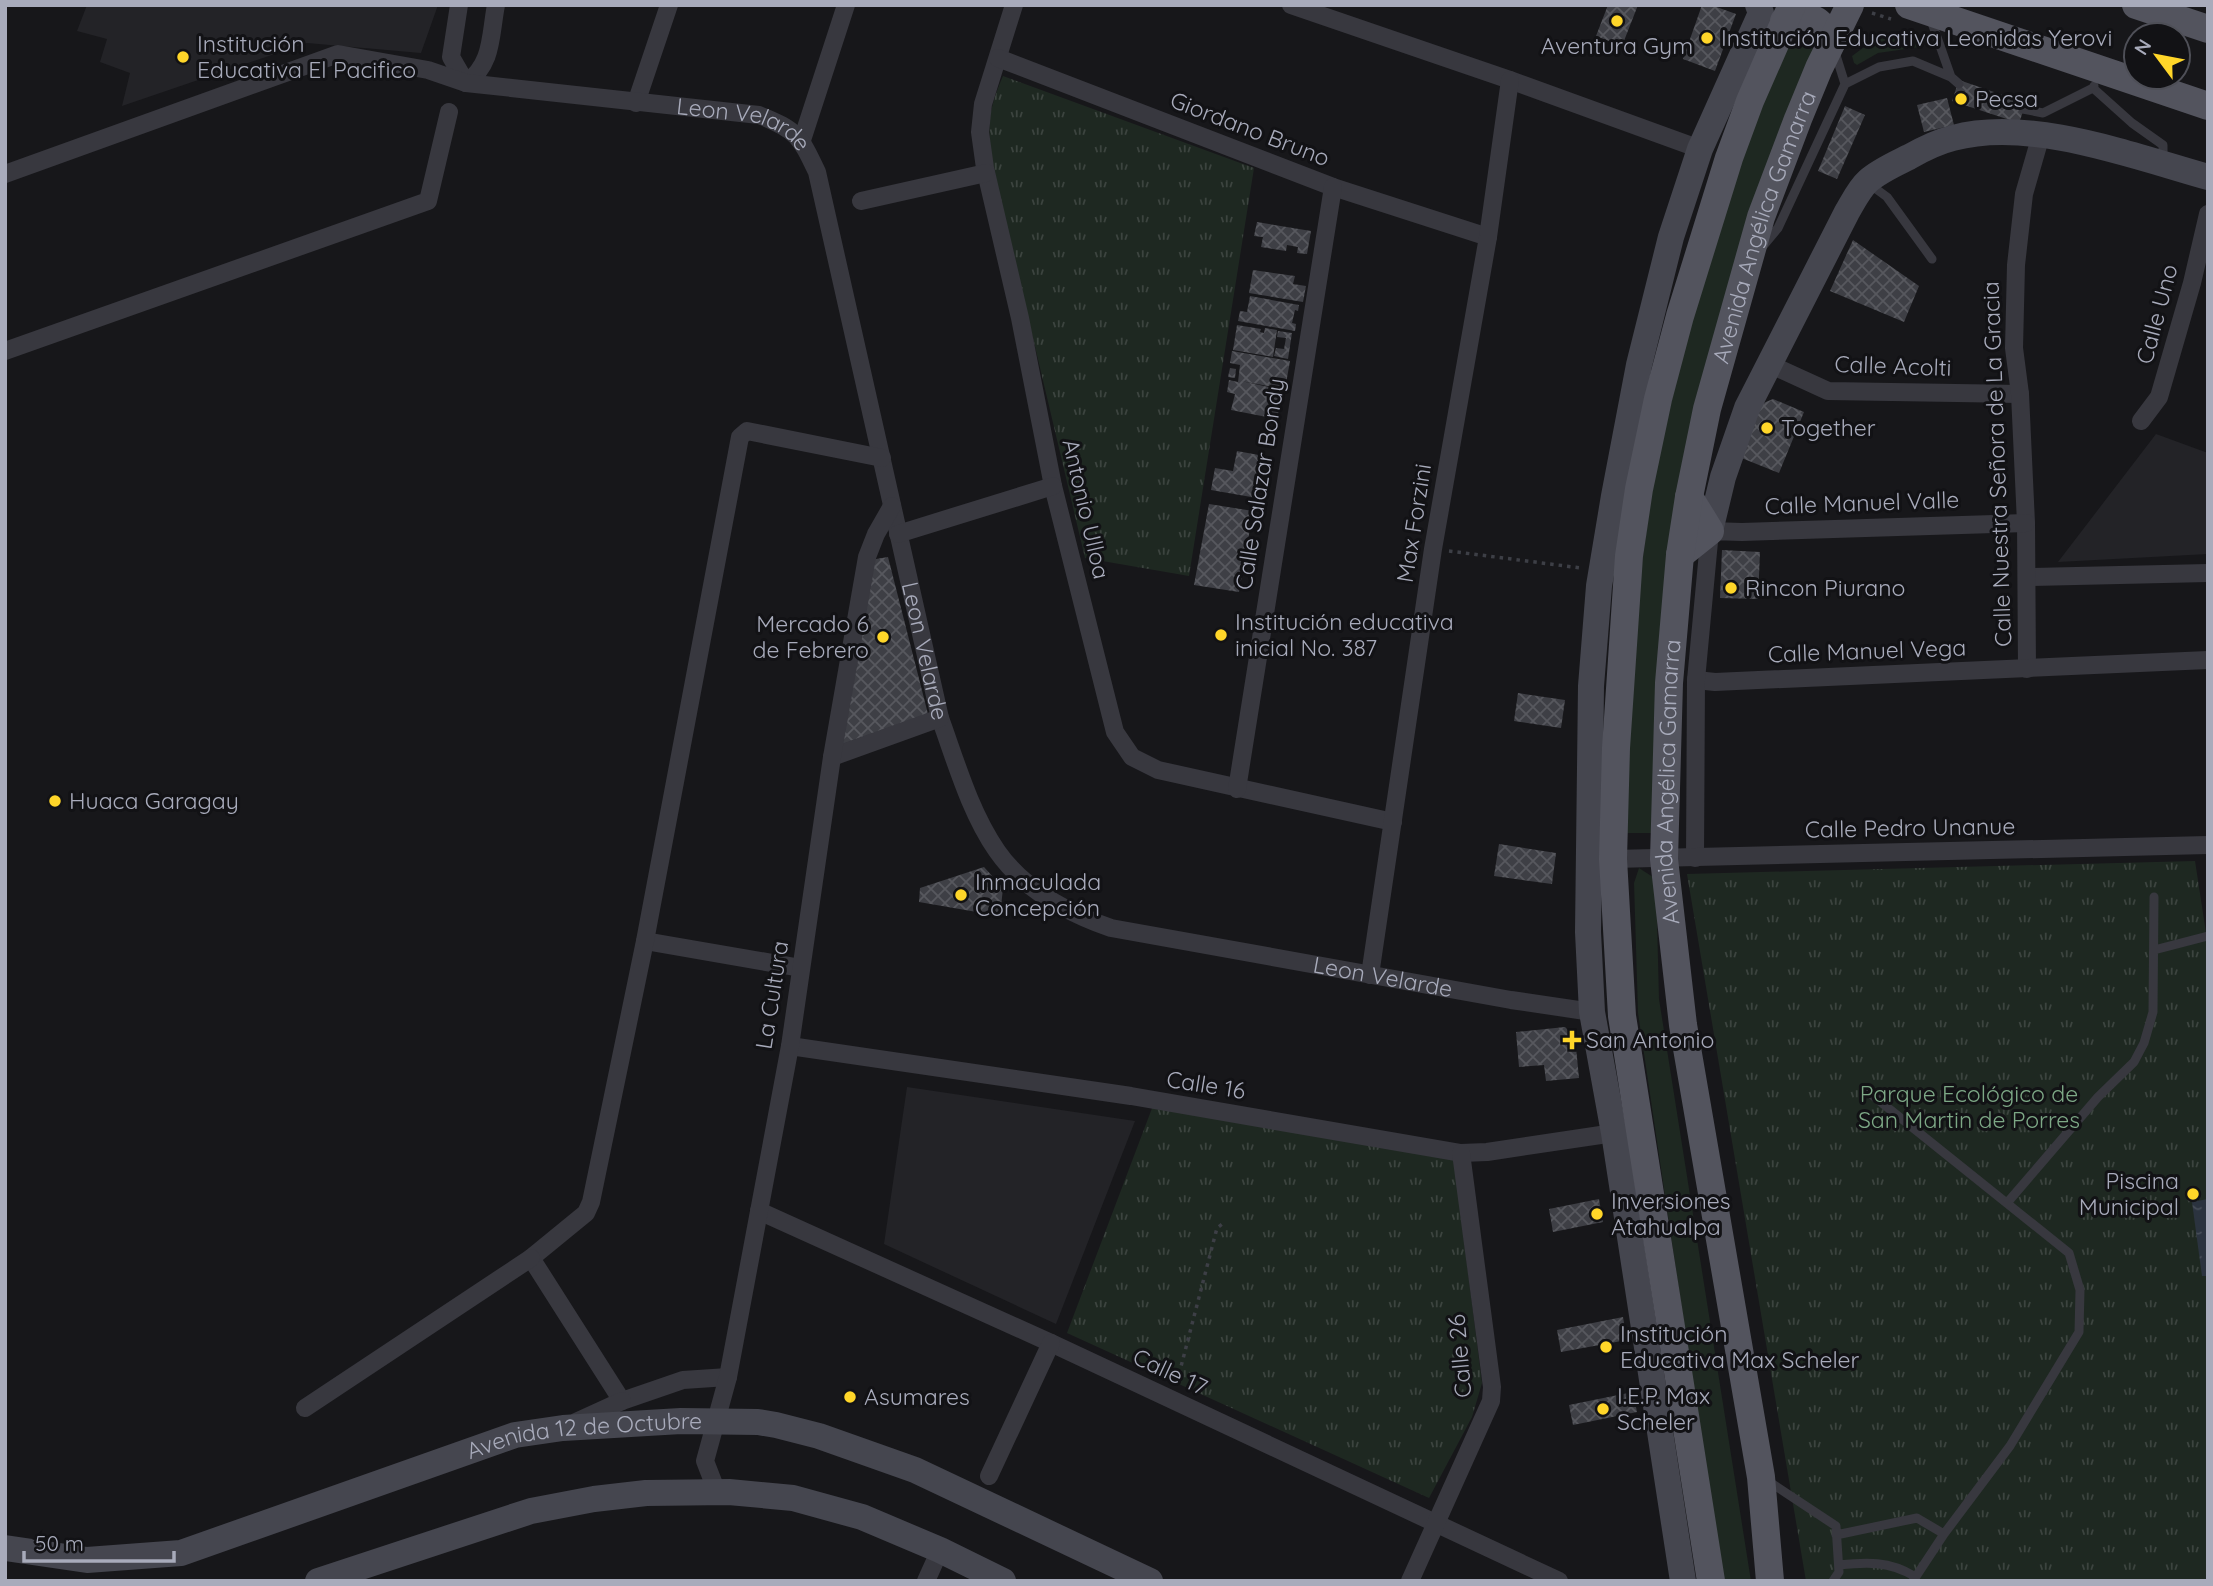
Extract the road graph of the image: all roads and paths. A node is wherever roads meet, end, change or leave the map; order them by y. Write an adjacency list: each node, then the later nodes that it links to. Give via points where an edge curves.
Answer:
1 (460, 5): 18 (street, via 451,57)
2 (496, 5): 18 (street, via 486,62)
3 (669, 5): 21 (street)
4 (846, 5): 26 (street)
5 (1014, 5): 14 (street, Antonio Ulloa)
6 (1291, 5): 16 (street)
7 (1758, 5): 27 (main road, via 1760,13)
8 (1850, 5): 13 (main road, Avenida Angélica Gamarra)
9 (2136, 5): 12 (main road)
10 (1918, 8): 15 (lane); 17 (main road)
11 (1788, 13): 13 (main road, via 1819,22); 66 (main road, via 1750,101 1713,206 1658,400 1639,489 1622,633)
12 (2208, 29)
13 (1831, 43): 19 (lane); 38 (main road, Avenida Angélica Gamarra, via 1780,166)
14 (998, 58): 29 (street, Antonio Ulloa, via 979,132); 33 (street, Giordano Bruno)
15 (1951, 77): 19 (lane, via 1913,61 1879,67); 20 (lane)
16 (1510, 79): 27 (street); 36 (street, Max Forzini)
17 (2096, 80): 22 (main road); 23 (lane, via 2043,114); 28 (lane, via 2132,123 2163,145)
18 (466, 83): 21 (street, Leon Velarde); 30 (street, Leon Velarde, via 428,70 338,54)
19 (1845, 84): 38 (lane, via 1779,228)
20 (1959, 84)
21 (636, 103): 26 (street, Leon Velarde, via 759,116 782,124)
22 (2208, 106)
23 (2023, 109)
24 (449, 112): 39 (street, via 428,201)
25 (2041, 135): 28 (main road, Avenida Angélica Gamarra); 32 (main road, Avenida Angélica Gamarra, via 1992,132 1954,137); 41 (street, Calle Nuestra Señora de La Gracia, via 2024,194 2016,265 2014,348)
26 (802, 140): 45 (street, Leon Velarde, via 817,172)
27 (1700, 149): 54 (main road, via 1671,237 1639,365)
28 (2163, 164): 31 (main road, Avenida Angélica Gamarra)
29 (986, 173): 34 (street); 46 (street, Antonio Ulloa)
30 (5, 174)
31 (2208, 177)
32 (1867, 182): 37 (lane, via 1887,197); 40 (main road, Avenida Angélica Gamarra)
33 (1333, 187): 36 (street, Giordano Bruno); 62 (street, Calle Salazar Bondy)
34 (861, 201)
35 (2208, 214): 42 (street, Calle Uno, via 2160,397)
36 (1488, 237): 52 (street, Max Forzini)
37 (1932, 259)
38 (1747, 262): 43 (main road, Avenida Angélica Gamarra)
39 (5, 351)
40 (1769, 364): 41 (street, Calle Acolti, via 1828,391); 44 (main road, Avenida Angélica Gamarra)
41 (2020, 394): 49 (street, Calle Nuestra Señora de La Gracia)
42 (2141, 421)
43 (1703, 426): 44 (street); 47 (main road, Avenida Angélica Gamarra)
44 (1736, 439): 50 (main road, Avenida Angélica Gamarra)
45 (881, 458): 48 (street, Leon Velarde); 70 (street, via 747,431 740,437)
46 (1053, 486): 51 (street); 62 (street, Antonio Ulloa, via 1115,732 1132,757 1158,770)
47 (1689, 497): 50 (main road); 53 (main road, Avenida Angélica Gamarra)
48 (892, 506): 51 (street, Leon Velarde); 61 (street, La Cultura, via 867,557)
49 (2026, 523): 50 (street, Calle Manuel Valle); 56 (street, Calle Nuestra Señora de La Gracia)
50 (1710, 531): 53 (main road); 59 (street, Avenida Angélica Gamarra)
51 (898, 534): 60 (street, Leon Velarde)
52 (1433, 549): 54 (path); 63 (street, Max Forzini)
53 (1681, 555): 67 (main road, Avenida Angélica Gamarra, via 1669,683)
54 (1601, 570): 74 (main road, via 1591,686 1588,932)
55 (2208, 573): 56 (street)
56 (2028, 577): 58 (street, Calle Nuestra Señora de La Gracia)
57 (2208, 660): 58 (street, Calle Manuel Vega)
58 (2027, 669): 59 (street, Calle Manuel Vega)
59 (1696, 680): 65 (street, Avenida Angélica Gamarra)
60 (940, 718): 61 (street); 73 (street, Leon Velarde, via 969,798 998,852 1056,904 1111,928)
61 (832, 757): 72 (street, La Cultura)
62 (1237, 789): 63 (street, Antonio Ulloa)
63 (1393, 822): 73 (street, Max Forzini)
64 (2208, 845): 65 (street, Calle Pedro Unanue)
65 (1695, 858): 67 (street, Calle Pedro Unanue)
66 (1613, 859): 67 (street, Calle Pedro Unanue); 75 (main road)
67 (1664, 859): 92 (main road, Avenida Angélica Gamarra, via 1683,1025)
68 (2154, 897): 71 (lane)
69 (2208, 936): 71 (lane)
70 (645, 942): 72 (street); 83 (street, via 592,1202 586,1213)
71 (2154, 950): 80 (lane, via 2153,1013 2134,1062)
72 (801, 968): 76 (street, La Cultura)
73 (1370, 975): 74 (street, Leon Velarde)
74 (1592, 1012): 75 (main road, Leon Velarde); 78 (main road)
75 (1622, 1016): 108 (main road)
76 (790, 1045): 79 (street, Calle 16, via 1130,1096); 81 (street, La Cultura)
77 (1867, 1091): 80 (lane)
78 (1614, 1133): 79 (street, Calle 16); 107 (main road)
79 (1461, 1153): 94 (street, Calle 26, via 1492,1387 1491,1401)
80 (2007, 1203): 95 (lane, via 2069,1253 2080,1290 2079,1332 2010,1446)
81 (759, 1211): 84 (street, Calle 17); 85 (street, La Cultura)
82 (1225, 1222): 86 (path, via 1217,1228)
83 (531, 1258): 87 (street); 88 (street)
84 (1051, 1343): 91 (street); 94 (street, Calle 17)
85 (728, 1377): 87 (street, via 682,1380); 89 (street, La Cultura)
86 (1176, 1388)
87 (622, 1401): 90 (street)
88 (305, 1408)
89 (715, 1421): 90 (main road, Avenida 12 de Octubre); 93 (street, La Cultura, via 705,1461); 104 (main road, Avenida 12 de Octubre, via 776,1425 915,1470)
90 (563, 1428): 97 (main road, Avenida 12 de Octubre, via 515,1435 181,1553 87,1560)
91 (989, 1476)
92 (1761, 1477): 96 (lane, via 1836,1527); 109 (main road, Avenida Angélica Gamarra)
93 (717, 1492): 98 (main road, via 793,1498 862,1517); 101 (main road, via 646,1493 531,1511)
94 (1436, 1525): 105 (street, Calle 26); 106 (street, Calle 17)
95 (1944, 1534): 96 (lane, via 1917,1518); 100 (lane)
96 (1836, 1535): 99 (lane)
97 (5, 1548)
98 (940, 1550): 102 (street); 103 (main road)
99 (1839, 1565): 100 (lane, via 1873,1562 1900,1567); 110 (lane)
100 (1914, 1578)
101 (318, 1581)
102 (926, 1581)
103 (1003, 1581)
104 (1150, 1581)
105 (1410, 1581)
106 (1559, 1581)
107 (1683, 1581)
108 (1712, 1581)
109 (1770, 1581)
110 (1833, 1581)

